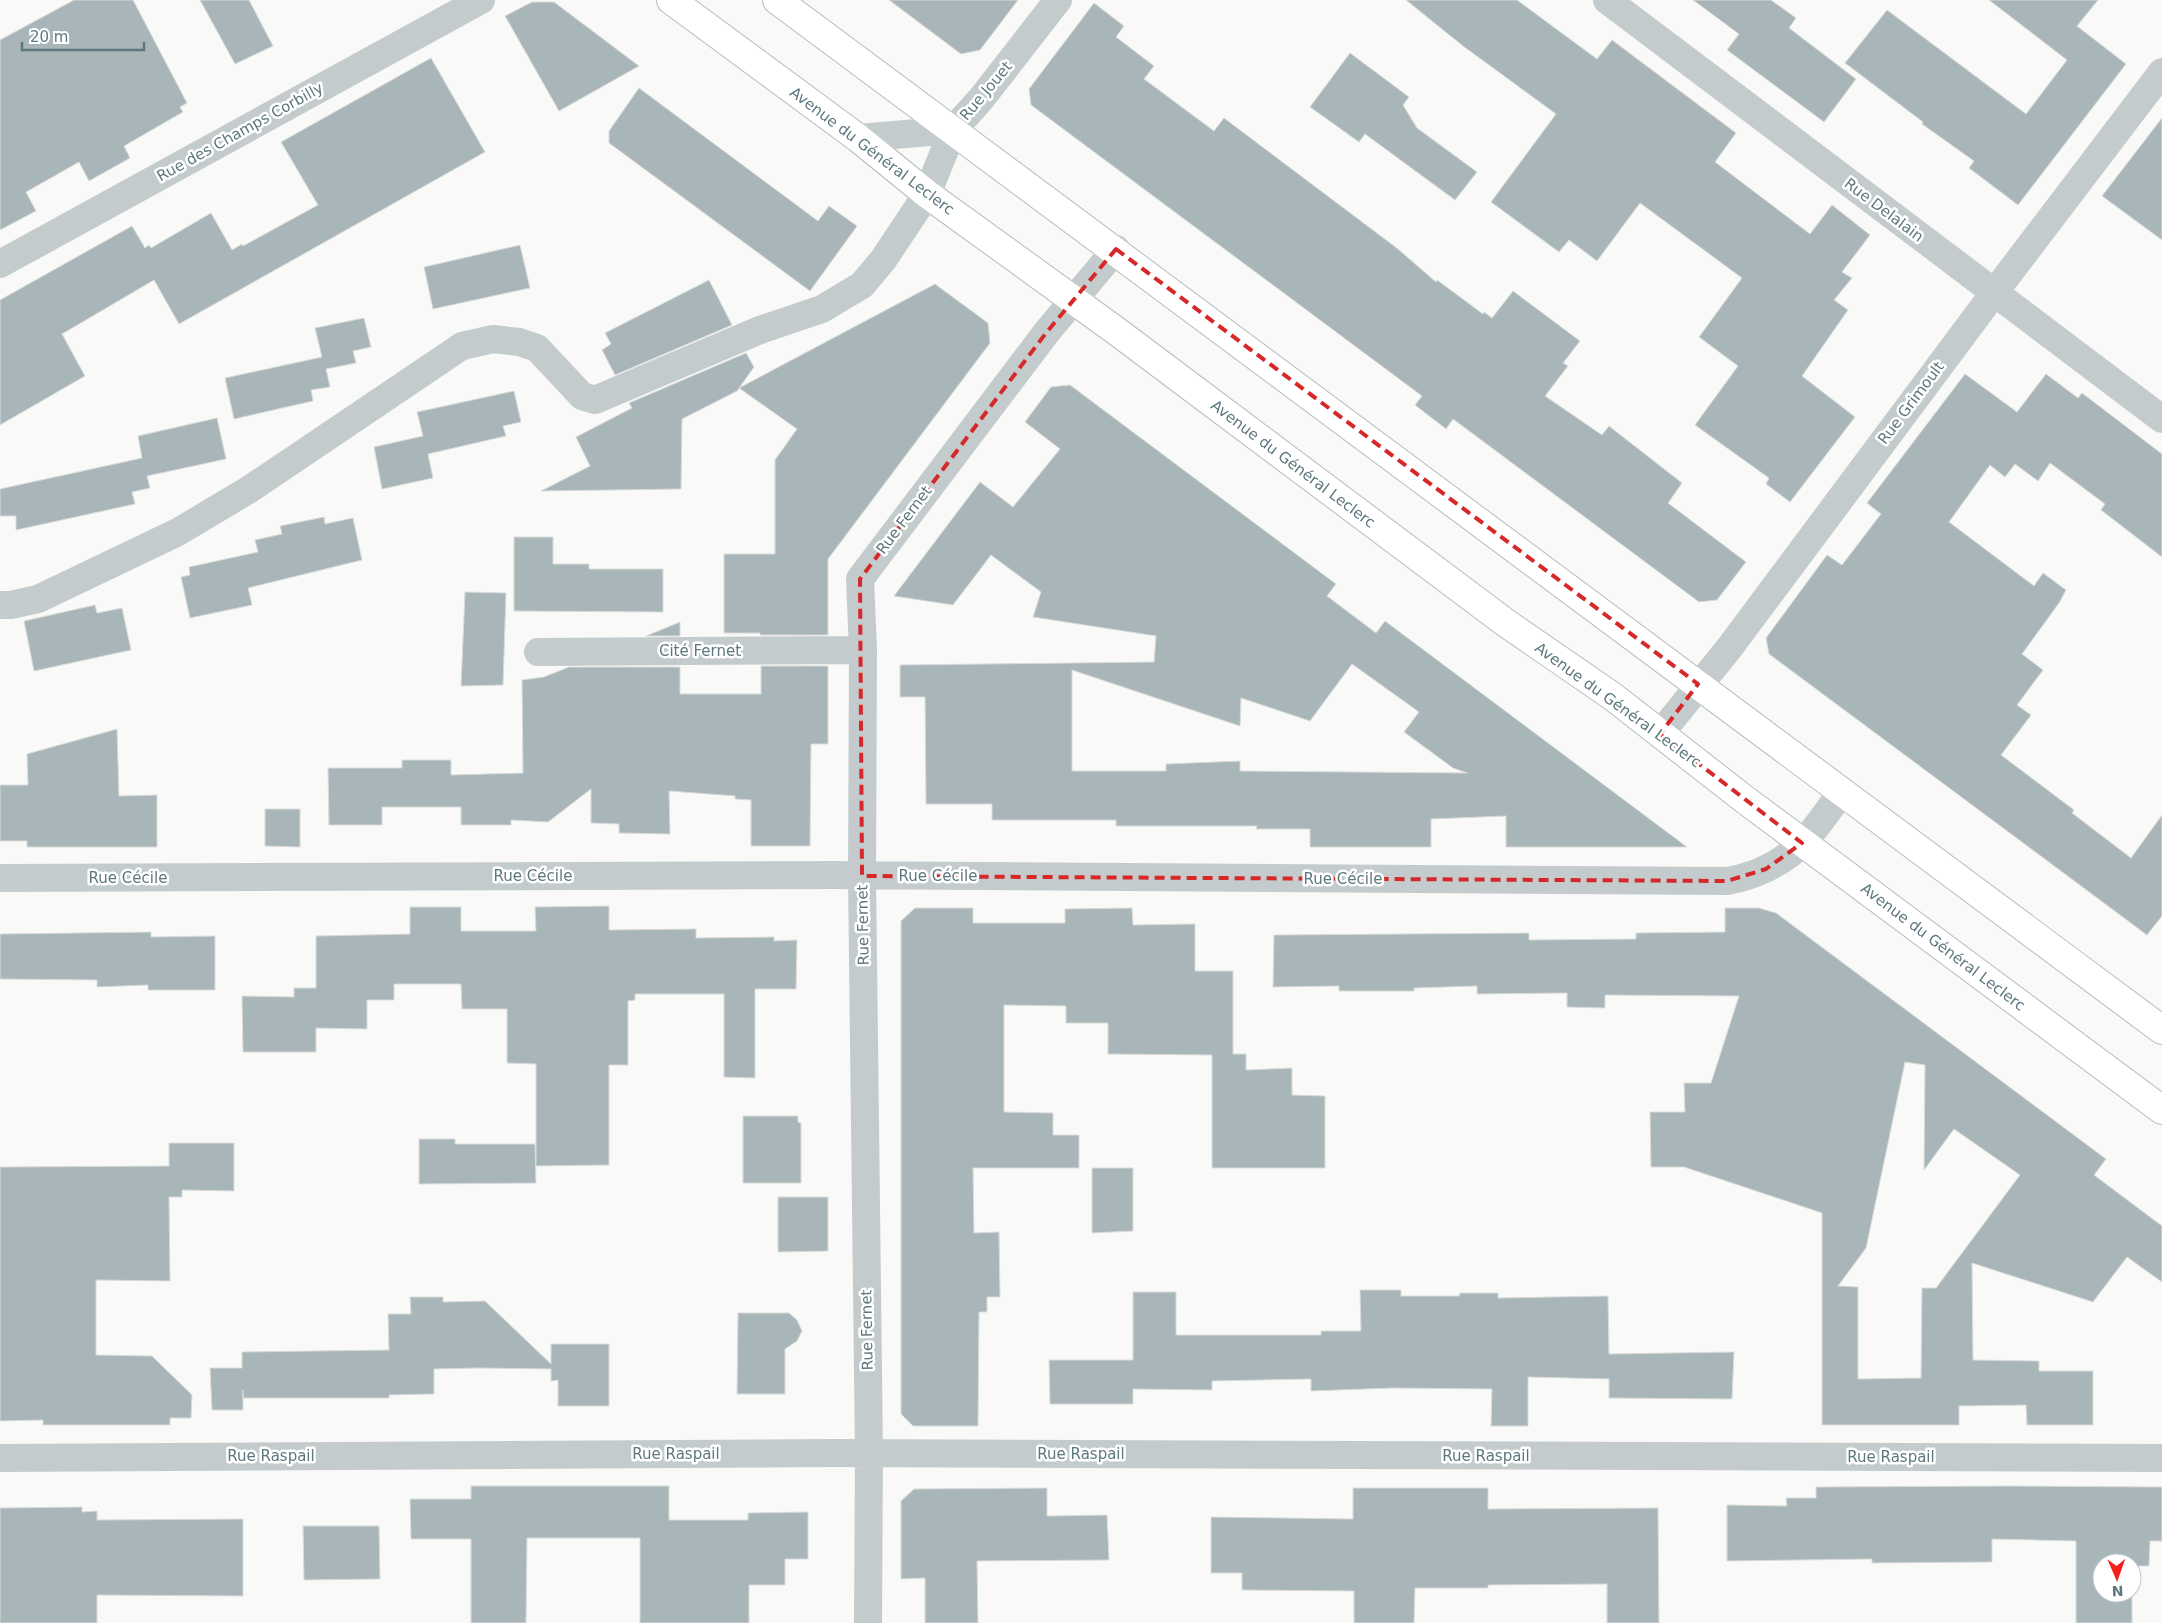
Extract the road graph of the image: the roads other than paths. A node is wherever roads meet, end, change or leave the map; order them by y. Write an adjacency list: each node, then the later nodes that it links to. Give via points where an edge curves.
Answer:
1 (481, 0): 11 (street, Rue des Champs Corbilly)
2 (671, 0): 8 (main road, Avenue du Général Leclerc)
3 (777, 0): 7 (main road)
4 (1058, 0): 7 (street, Rue Jouet)
5 (1607, 0): 12 (street, Rue Delalain)
6 (2162, 72): 12 (street, Rue Grimoult)
7 (953, 130): 8 (street, Rue Jouet); 9 (street); 10 (main road)
8 (858, 138): 9 (main road, Avenue du Général Leclerc)
9 (927, 194): 13 (main road, Avenue du Général Leclerc); 15 (street, via 883,260 862,285 822,309 760,330 595,400 582,396 537,348 493,339 462,346 250,489 178,532 38,598)
10 (1116, 250): 13 (street); 18 (main road)
11 (0, 264)
12 (1994, 293): 14 (street, Rue Delalain); 18 (street, Rue Grimoult, via 1730,647)
13 (1074, 300): 16 (street, Rue Fernet, via 860,579); 19 (main road, Avenue du Général Leclerc)
14 (2162, 419)
15 (0, 605)
16 (863, 650): 17 (street, Cité Fernet); 22 (street, Rue Fernet)
17 (538, 652)
18 (1698, 684): 19 (street, Rue Grimoult); 20 (main road)
19 (1660, 734): 21 (main road, Avenue du Général Leclerc)
20 (1841, 793): 21 (street, Rue Cécile); 24 (main road)
21 (1802, 843): 22 (street, Rue Cécile, via 1766,869 1727,882); 25 (main road, Avenue du Général Leclerc)
22 (862, 876): 23 (street, Rue Cécile); 26 (street, Rue Fernet)
23 (0, 878)
24 (2162, 1030)
25 (2162, 1110)
26 (869, 1454): 27 (street, Rue Raspail); 28 (street, Rue Raspail); 29 (street, Rue Fernet)
27 (0, 1458)
28 (2162, 1458)
29 (868, 1623)

